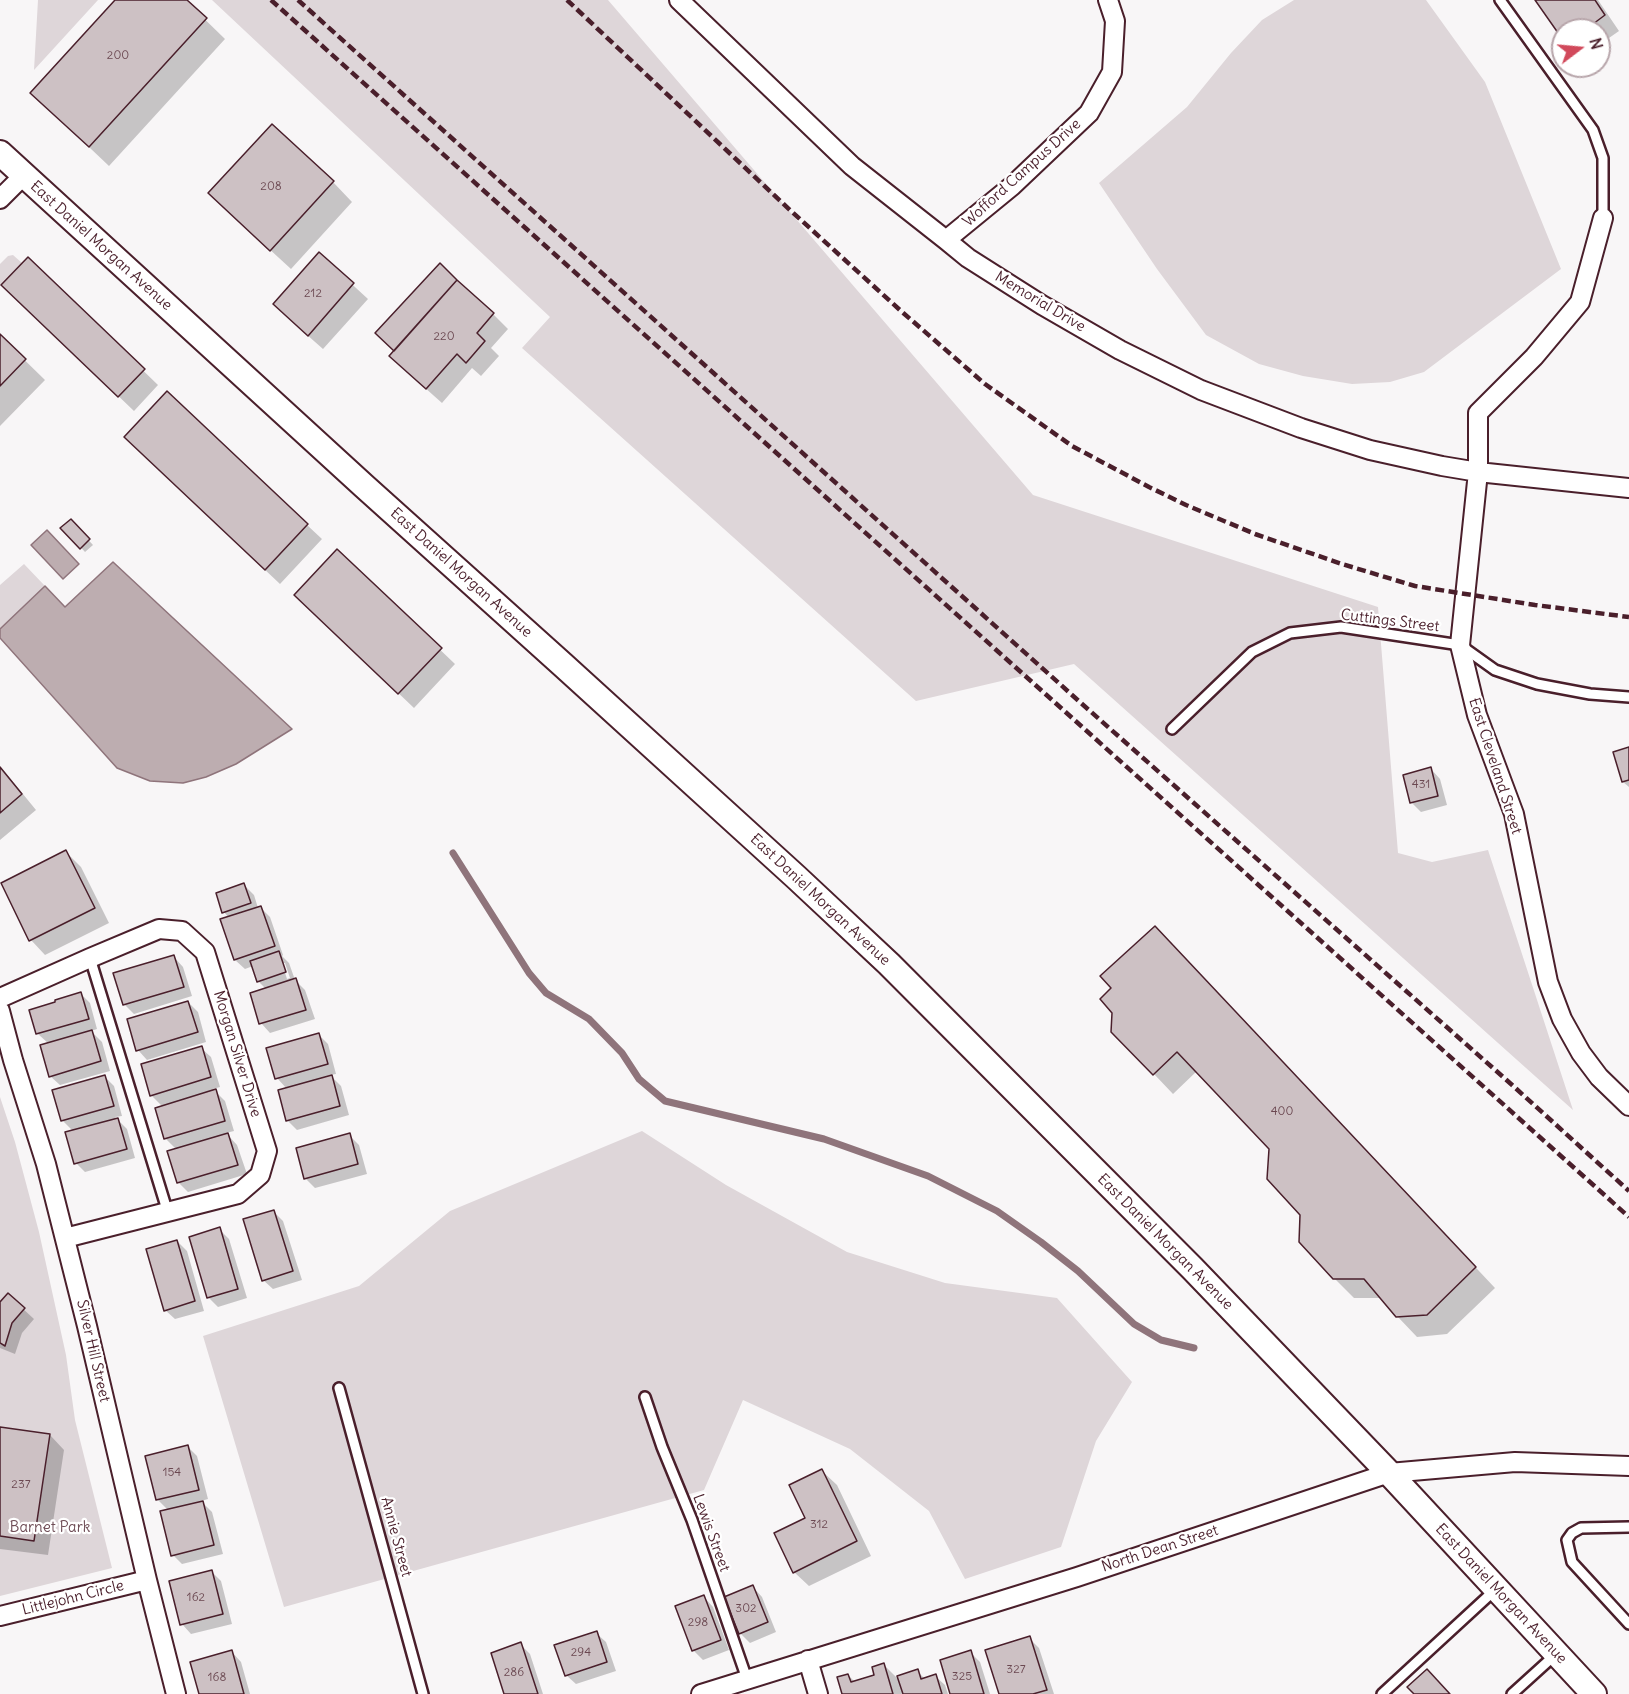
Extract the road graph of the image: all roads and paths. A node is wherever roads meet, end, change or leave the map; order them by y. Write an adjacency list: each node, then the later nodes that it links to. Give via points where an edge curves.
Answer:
1 (679, 0): 8 (street, Memorial Drive, via 852,166)
2 (1108, 0): 8 (street, Wofford Campus Drive, via 1114,21 1112,72 1089,113 1012,186)
3 (1500, 0): 7 (lane, via 1593,130 1603,158)
4 (0, 153): 5 (main road, East Daniel Morgan Avenue)
5 (24, 175): 6 (street); 23 (main road, East Daniel Morgan Avenue, via 889,964 1193,1269)
6 (0, 199)
7 (1603, 218): 9 (street, East Cleveland Street, via 1580,302 1534,357 1478,413)
8 (946, 240): 9 (street, Memorial Drive, via 1042,305 1201,390 1370,450)
9 (1478, 472): 10 (street); 11 (street, East Cleveland Street)
10 (1629, 488)
11 (1460, 645): 12 (lane, via 1495,670 1537,684); 13 (lane, Cuttings Street, via 1341,627 1290,633 1252,652); 17 (street, East Cleveland Street, via 1477,715 1514,814 1548,982 1581,1053)
12 (1629, 697)
13 (1172, 729)
14 (90, 958): 15 (street, Morgan Silver Drive); 18 (lane); 18 (street, Morgan Silver Drive, via 159,929 182,931 206,952 267,1151 260,1176 238,1194)
15 (0, 998)
16 (0, 1011): 19 (street, Silver Hill Street)
17 (1629, 1106)
18 (168, 1213): 19 (street, Morgan Silver Drive)
19 (65, 1238): 25 (street, Silver Hill Street)
20 (339, 1388): 33 (lane, Annie Street)
21 (645, 1397): 31 (lane, Lewis Street)
22 (1629, 1466): 23 (street, North Dean Street, via 1515,1462)
23 (1389, 1473): 26 (main road, East Daniel Morgan Avenue); 30 (street, North Dean Street, via 1077,1577)
24 (1629, 1527): 28 (lane, via 1581,1528 1567,1540 1572,1562)
25 (147, 1580): 27 (street, Littlejohn Circle); 32 (street, Silver Hill Street)
26 (1496, 1589): 29 (main road, East Daniel Morgan Avenue); 36 (lane)
27 (0, 1616)
28 (1629, 1624)
29 (1556, 1654): 37 (lane); 38 (main road, East Daniel Morgan Avenue)
30 (808, 1660): 31 (street, North Dean Street); 35 (street)
31 (747, 1679): 34 (street, North Dean Street)
32 (176, 1694)
33 (423, 1694)
34 (701, 1694)
35 (818, 1694)
36 (1382, 1694)
37 (1512, 1694)
38 (1594, 1694)

